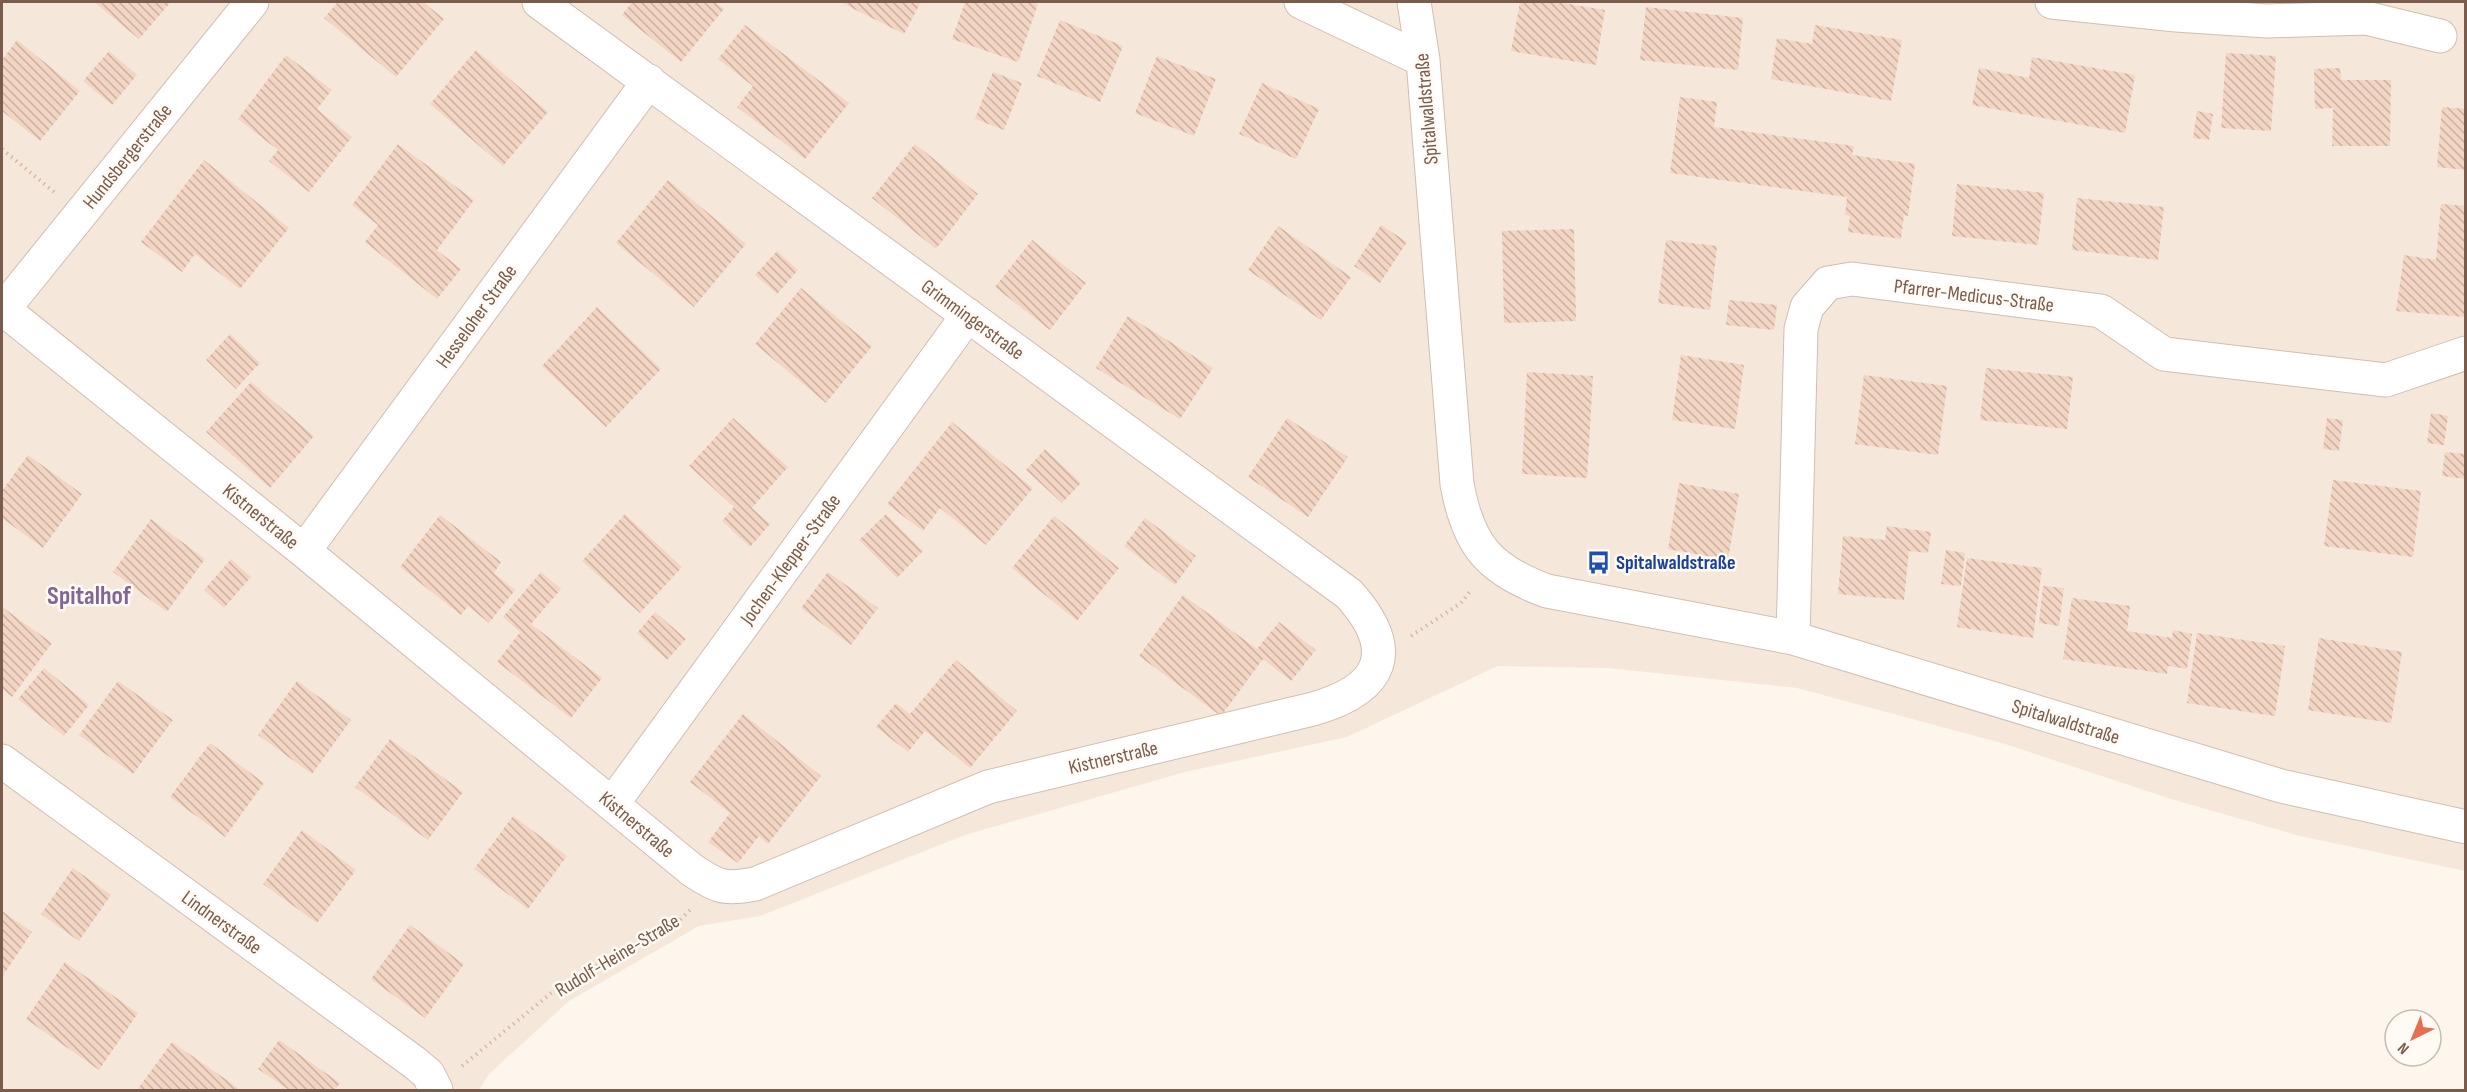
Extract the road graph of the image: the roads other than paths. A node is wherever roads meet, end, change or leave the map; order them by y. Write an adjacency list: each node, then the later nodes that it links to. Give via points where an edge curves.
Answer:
1 (252, 2): 9 (street, Hundsbergerstraße)
2 (539, 2): 8 (street, Grimmingerstraße)
3 (1301, 2): 7 (street)
4 (1414, 2): 7 (street, Spitalwaldstraße)
5 (2052, 2): 6 (street, via 2267,21 2366,18)
6 (2440, 36)
7 (1423, 60): 13 (street, Spitalwaldstraße, via 1457,484 1473,536 1493,563 1515,579 1547,591)
8 (649, 81): 10 (street, Grimmingerstraße); 12 (street, Hesseloher Straße)
9 (2, 310): 12 (street, Kistnerstraße)
10 (968, 315): 14 (street, Grimmingerstraße, via 1349,594 1367,614); 16 (street, Jochen-Klepper-Straße)
11 (2466, 353): 13 (street, Pfarrer-Medicus-Straße, via 2386,380 2164,354 2101,311 1852,279 1828,283 1807,308 1801,329)
12 (304, 551): 16 (street, Kistnerstraße)
13 (1793, 638): 17 (street, Spitalwaldstraße, via 2281,786)
14 (1378, 658): 16 (street, Kistnerstraße, via 1370,680 1339,702 988,787 755,884 714,886)
15 (2, 761): 18 (street, Lindnerstraße, via 416,1063)
16 (613, 803)
17 (2466, 827)
18 (436, 1089)

